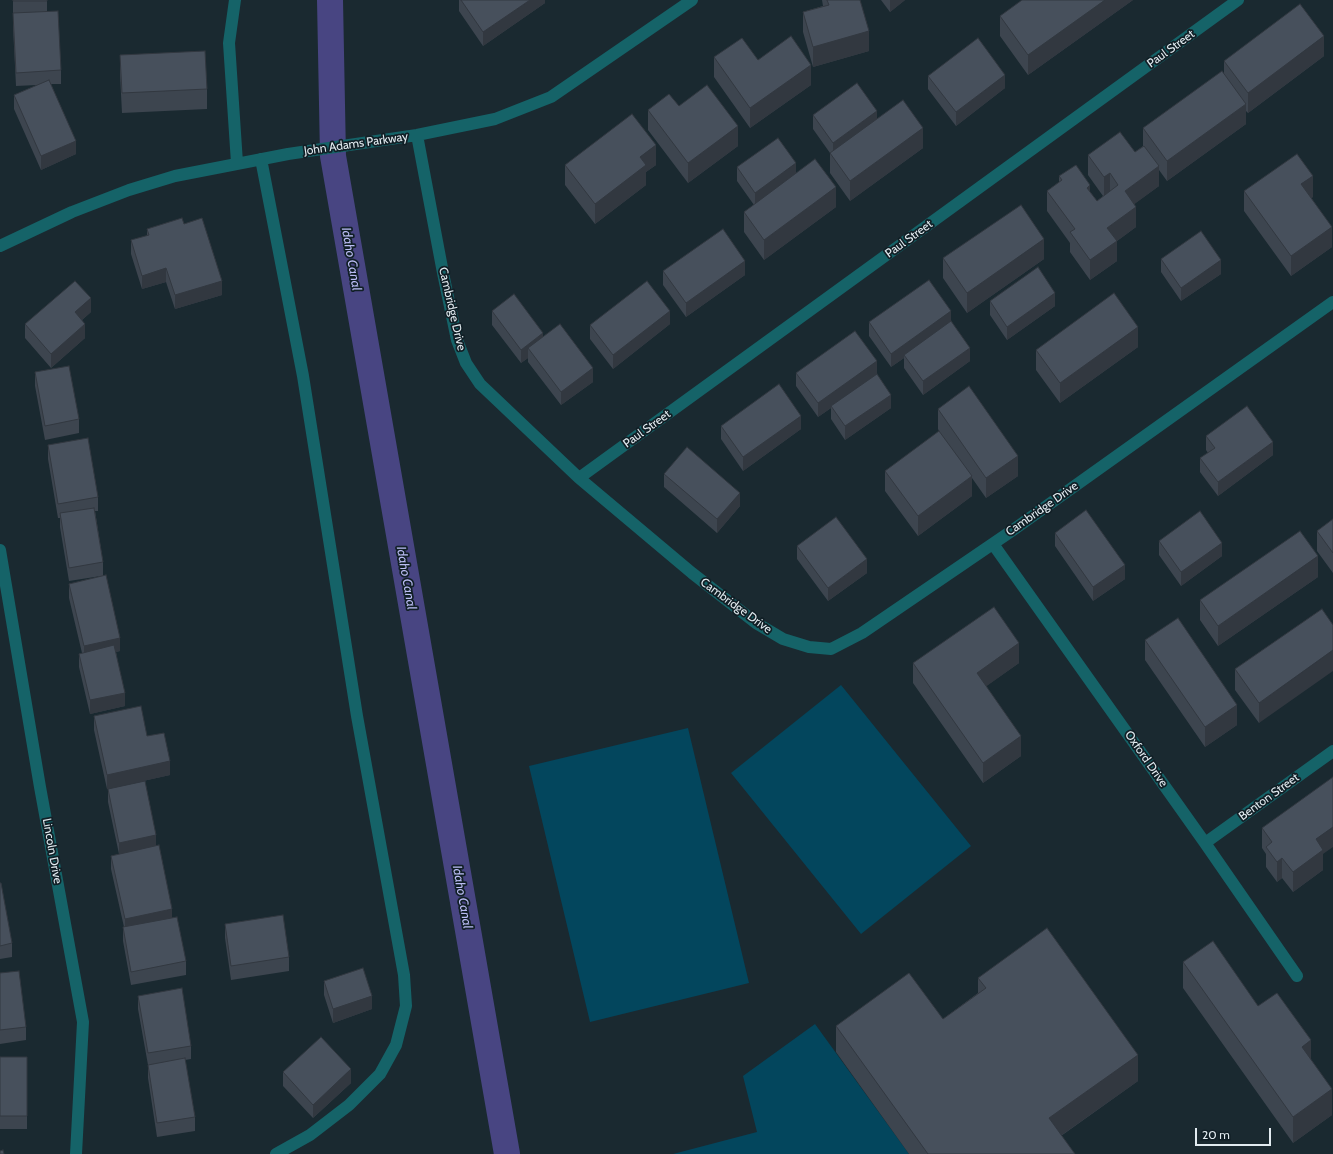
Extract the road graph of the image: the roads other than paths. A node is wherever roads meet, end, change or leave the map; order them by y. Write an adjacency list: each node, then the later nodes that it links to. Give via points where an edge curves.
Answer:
1 (235, 0): 6 (street, via 229,43)
2 (692, 0): 4 (street, John Adams Parkway, via 551,97 495,119)
3 (1238, 0): 9 (street, Paul Street)
4 (417, 135): 5 (street, John Adams Parkway); 9 (street, Cambridge Drive, via 457,340 466,363 480,384)
5 (261, 158): 6 (street, John Adams Parkway); 16 (street, via 303,376 357,716 404,975 406,1006 396,1045 380,1074 349,1105 310,1134)
6 (237, 163): 7 (street, John Adams Parkway, via 175,176 129,190 72,212)
7 (0, 246)
8 (1333, 302): 10 (street, Cambridge Drive)
9 (580, 478): 10 (street, Cambridge Drive, via 692,573 756,623 783,639 809,648 831,649 862,633)
10 (993, 544): 13 (street, Oxford Drive)
11 (0, 550): 15 (street, Lincoln Drive, via 83,1022)
12 (1333, 751): 13 (street, Benton Street)
13 (1205, 842): 14 (street, Oxford Drive)
14 (1297, 976)
15 (76, 1154)
16 (276, 1154)

